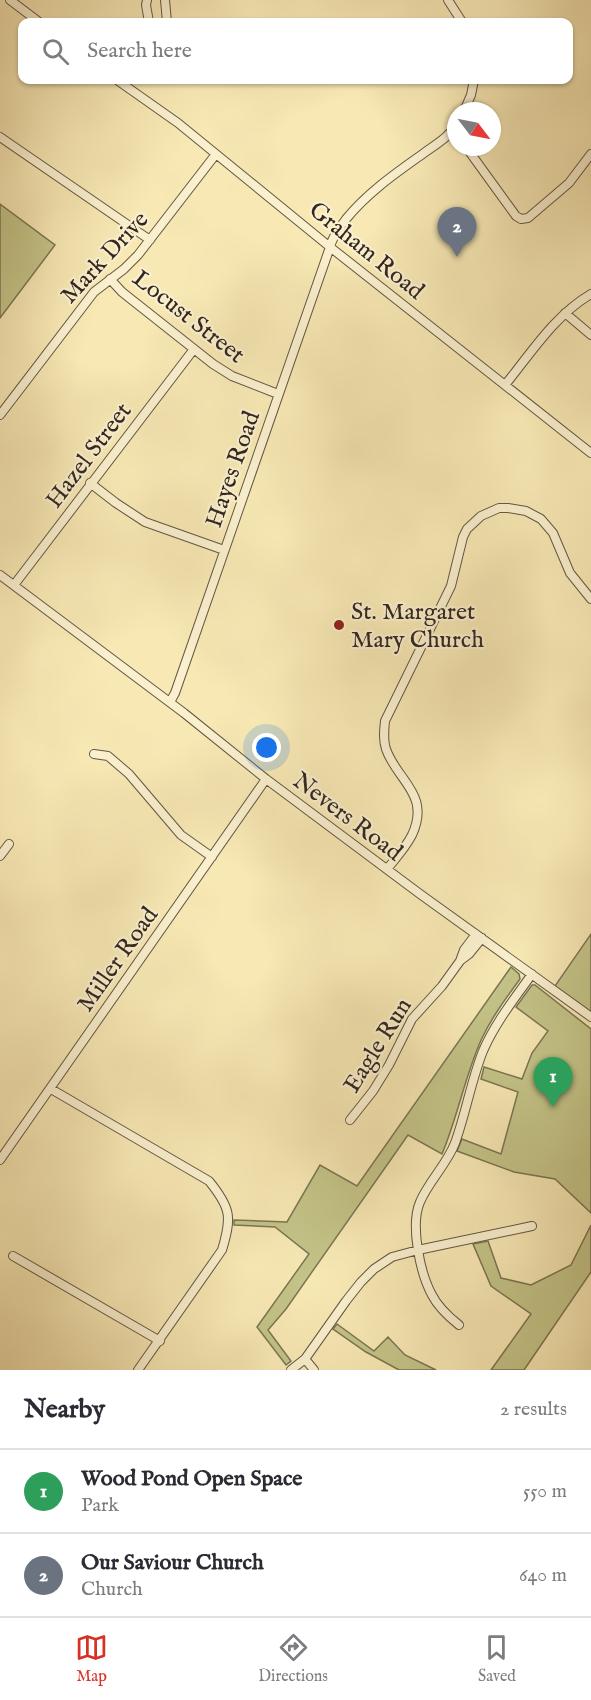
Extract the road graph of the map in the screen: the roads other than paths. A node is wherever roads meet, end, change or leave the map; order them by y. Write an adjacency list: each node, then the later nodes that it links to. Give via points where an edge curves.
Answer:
1 (10, 0): 5 (street)
2 (147, 0): 6 (street)
3 (165, 0): 7 (street)
4 (448, 0): 8 (street)
5 (34, 18)
6 (148, 18)
7 (167, 18)
8 (459, 18)
9 (123, 84): 14 (street, Graham Road)
10 (473, 84): 11 (street)
11 (468, 102)
12 (447, 136): 18 (street, Hayes Road, via 372,191 332,237)
13 (0, 137): 17 (street)
14 (216, 154): 17 (street, Mark Drive); 18 (street, Graham Road)
15 (591, 154): 16 (street, via 569,183 528,218 521,219)
16 (473, 156)
17 (150, 240): 19 (street, Mark Drive)
18 (330, 247): 24 (street, Graham Road); 25 (street, Hayes Road)
19 (110, 279): 23 (street, Locust Street); 26 (street, Mark Drive, via 94,292)
20 (591, 294): 21 (street)
21 (565, 313): 22 (street); 24 (street)
22 (591, 335)
23 (194, 349): 25 (street, Locust Street, via 232,376); 28 (street, Hazel Street)
24 (505, 385): 27 (street, Graham Road)
25 (279, 394): 29 (street, Hayes Road)
26 (0, 415)
27 (591, 453)
28 (90, 483): 29 (street, via 145,522); 31 (street, Hazel Street)
29 (224, 550): 33 (street, Hayes Road)
30 (0, 575): 31 (street, Nevers Road)
31 (14, 585): 33 (street, Nevers Road)
32 (591, 599): 39 (street, via 570,573 553,533 535,515 517,508 499,508 481,516 467,529 451,586 385,721 386,750 414,794 417,813 414,832)
33 (170, 702): 35 (street, Nevers Road)
34 (94, 754): 38 (street, via 108,756 129,774 181,835)
35 (266, 780): 38 (street, Miller Road); 39 (street, Nevers Road)
36 (9, 844): 37 (street)
37 (0, 856)
38 (212, 857): 43 (street, Miller Road)
39 (387, 869): 40 (street, Nevers Road)
40 (479, 936): 41 (street, Nevers Road); 44 (street, Eagle Run, via 412,1019 389,1065)
41 (532, 974): 42 (street, Nevers Road); 47 (street, via 492,1032 453,1147 419,1204 415,1225)
42 (591, 1017)
43 (51, 1089): 45 (street, Miller Road); 50 (street, via 209,1180 226,1204 229,1216 222,1250)
44 (350, 1120)
45 (0, 1160)
46 (532, 1226): 47 (street)
47 (418, 1250): 49 (street, via 432,1296); 51 (street, via 392,1257 374,1269)
48 (13, 1256): 50 (street)
49 (459, 1325)
50 (160, 1341): 52 (street)
51 (305, 1359): 53 (street); 54 (street)
52 (138, 1370)
53 (291, 1370)
54 (314, 1370)

